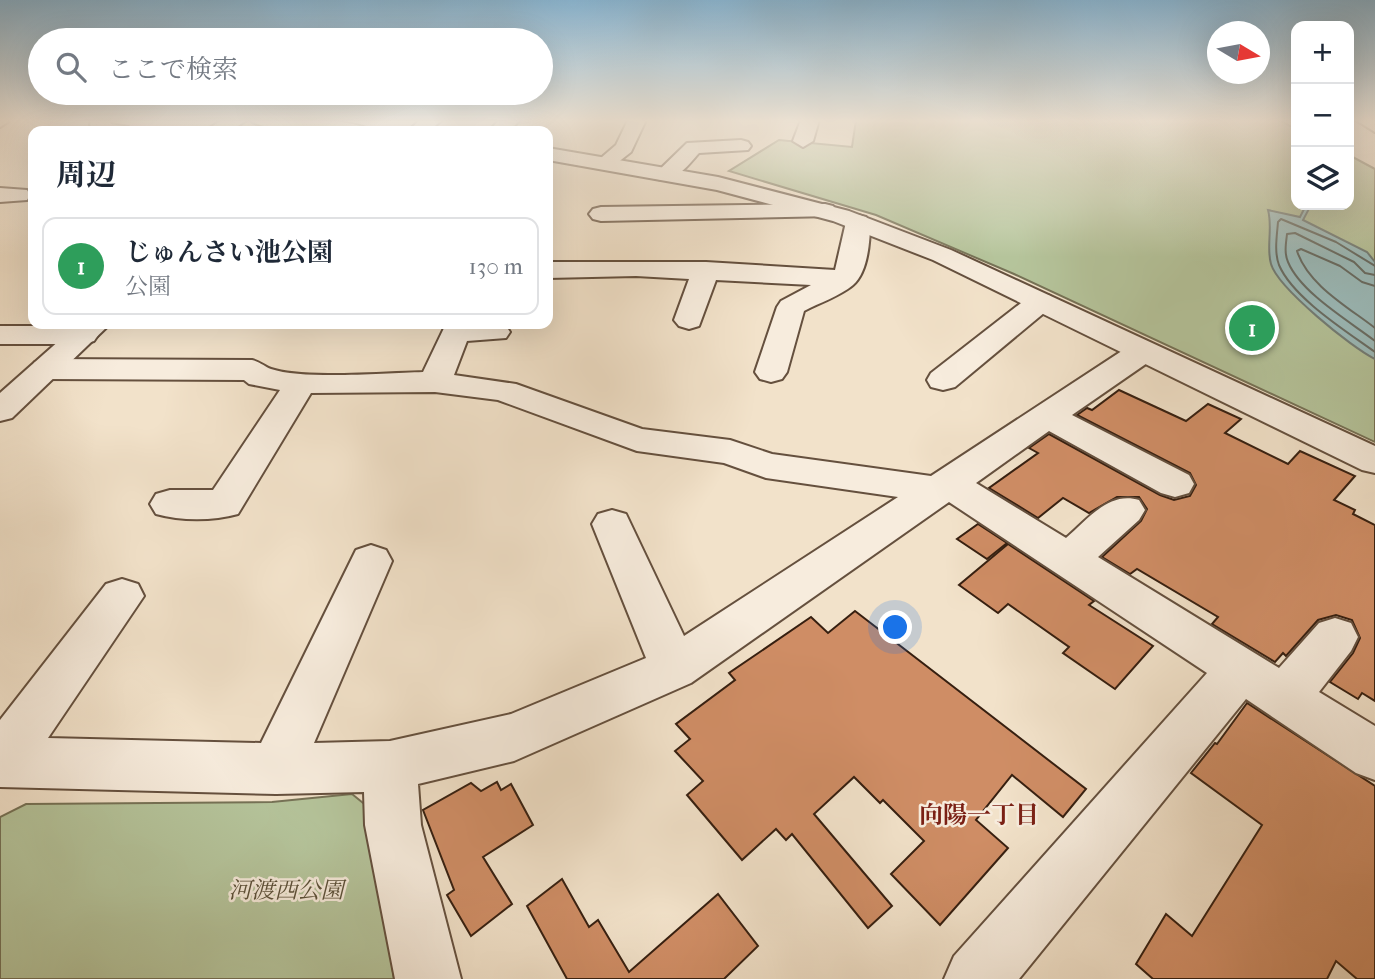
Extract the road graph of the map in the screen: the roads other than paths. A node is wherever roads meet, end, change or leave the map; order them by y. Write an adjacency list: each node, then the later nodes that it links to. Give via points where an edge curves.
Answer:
1 (621, 166): 3 (street)
2 (675, 166): 3 (street)
3 (666, 174): 4 (street)
4 (825, 211): 5 (street); 6 (street)
5 (601, 214)
6 (858, 222): 9 (street); 10 (street, via 942,254)
7 (553, 270): 8 (street)
8 (706, 270): 9 (street); 11 (street)
9 (844, 279): 17 (street, via 790,307)
10 (1040, 302): 15 (street); 18 (street)
11 (690, 320)
12 (89, 329): 14 (street); 16 (street)
13 (495, 332): 19 (street, via 456,332)
14 (0, 335)
15 (1142, 352): 22 (street); 23 (street)
16 (46, 369): 20 (street, via 252,370 260,377); 21 (street)
17 (772, 372)
18 (943, 380)
19 (435, 382): 20 (street); 25 (street, via 504,391 637,440 730,452 765,466)
20 (301, 383): 26 (street, via 224,504)
21 (0, 411)
22 (1046, 416): 24 (street); 25 (street)
23 (1375, 461)
24 (1175, 484)
25 (945, 487): 29 (street); 33 (street)
26 (170, 504)
27 (1125, 510): 29 (street)
28 (612, 524): 33 (street)
29 (1068, 560): 34 (street)
30 (371, 561): 38 (street)
31 (122, 596): 36 (street)
32 (1335, 637): 34 (street)
33 (674, 668): 37 (street, via 514,737)
34 (1262, 684): 35 (street); 40 (street)
35 (1375, 755)
36 (0, 762): 38 (street)
37 (390, 766): 38 (street); 39 (street, via 393,824)
38 (276, 769)
39 (428, 979)
40 (977, 979)

